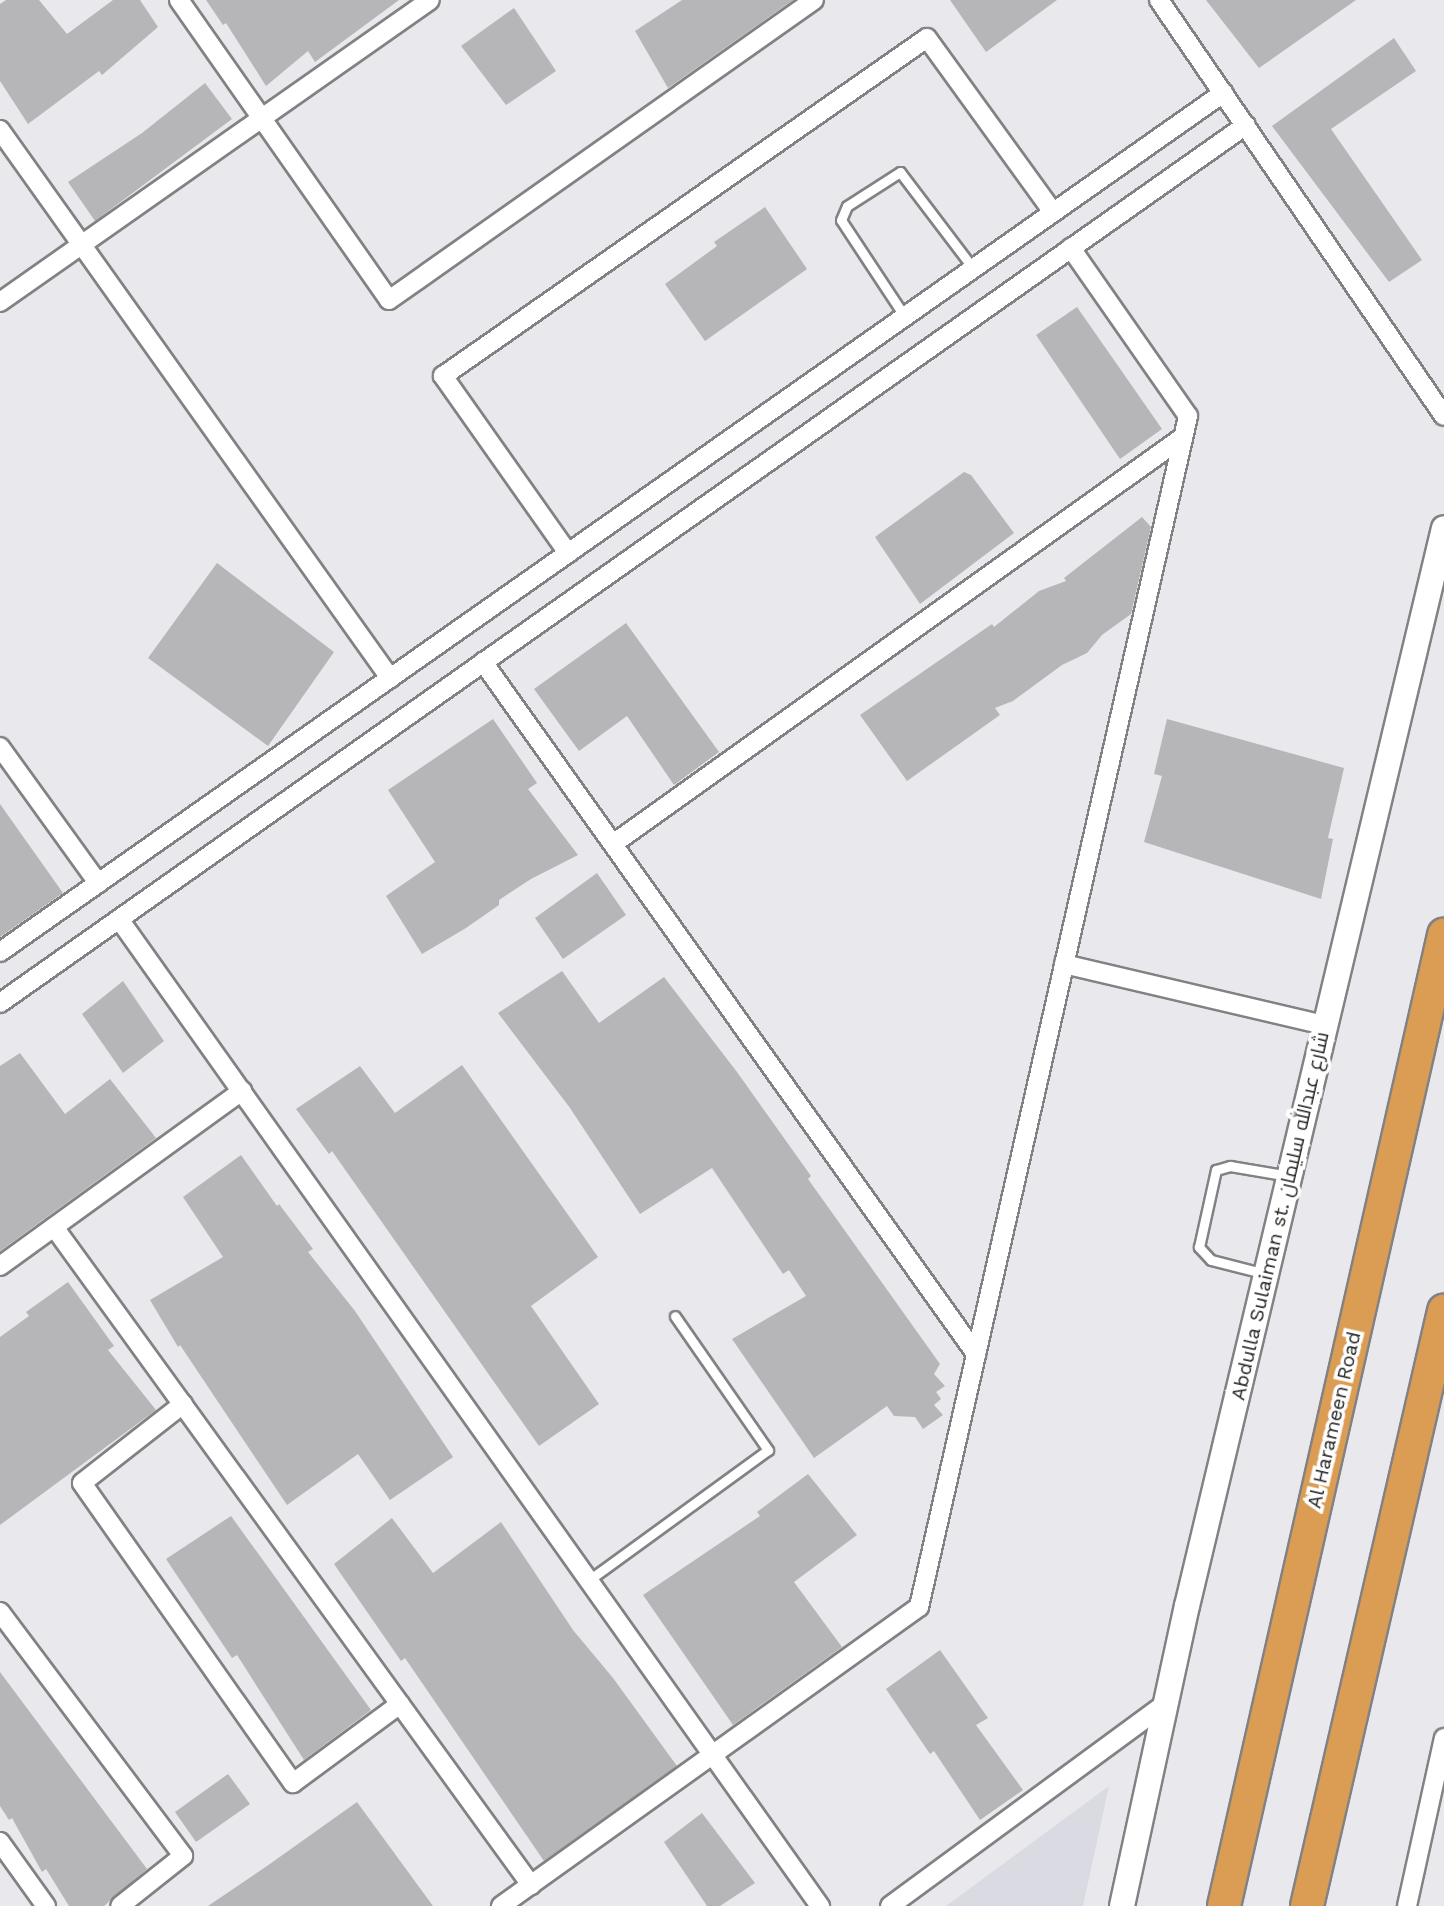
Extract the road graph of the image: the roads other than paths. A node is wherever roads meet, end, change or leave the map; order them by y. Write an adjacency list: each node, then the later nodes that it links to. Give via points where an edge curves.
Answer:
1 (179, 0): 6 (street)
2 (430, 0): 6 (street)
3 (814, 0): 6 (street, via 389,300)
4 (1159, 0): 5 (street)
5 (1223, 93): 7 (street); 9 (street)
6 (262, 118): 10 (street)
7 (1246, 125): 11 (street); 15 (street)
8 (0, 130): 10 (street)
9 (1053, 212): 12 (street); 18 (street, via 927,38 456,366 443,376)
10 (81, 245): 13 (street); 20 (street)
11 (1071, 248): 16 (street, via 1188,416); 19 (street)
12 (973, 268): 14 (street); 14 (lane, via 900,172 847,206 841,220)
13 (0, 302)
14 (905, 317): 18 (street)
15 (1444, 416)
16 (1183, 437): 22 (street); 27 (street)
17 (1444, 528): 29 (main road, Abdulla Sulaiman st. شارع عبدالله سليمان)
18 (568, 553): 20 (street)
19 (483, 662): 22 (street); 24 (street)
20 (390, 678): 23 (street)
21 (0, 747): 23 (street)
22 (613, 844): 37 (street)
23 (98, 883): 26 (street)
24 (119, 919): 28 (street); 30 (street)
25 (1444, 935): 53 (highway, Al Harameen Road)
26 (0, 952)
27 (1064, 964): 29 (street); 37 (street)
28 (0, 1003)
29 (1325, 1025): 31 (main road, Abdulla Sulaiman st. شارع عبدالله سليمان)
30 (242, 1091): 32 (street); 39 (street)
31 (1289, 1176): 34 (main road, Abdulla Sulaiman st. شارع عبدالله سليمان); 34 (lane, via 1230,1166 1216,1170 1199,1247 1211,1260)
32 (54, 1227): 33 (street); 38 (street)
33 (0, 1266)
34 (1266, 1274): 42 (main road, Abdulla Sulaiman st. شارع عبدالله سليمان)
35 (1444, 1311): 54 (highway)
36 (675, 1316): 39 (lane, via 768,1450)
37 (976, 1354): 44 (street, via 919,1607)
38 (183, 1404): 41 (street); 41 (street, via 82,1483 293,1783)
39 (589, 1581): 44 (street)
40 (0, 1612): 48 (street, via 183,1856)
41 (400, 1704): 46 (street)
42 (1165, 1704): 51 (street); 52 (main road, Abdulla Sulaiman st. شارع عبدالله سليمان)
43 (1444, 1738): 55 (street)
44 (713, 1755): 46 (street); 50 (street)
45 (0, 1842): 47 (street)
46 (531, 1885): 49 (street)
47 (46, 1906)
48 (120, 1906)
49 (501, 1906)
50 (820, 1906)
51 (890, 1906)
52 (1122, 1906)
53 (1224, 1906)
54 (1307, 1906)
55 (1407, 1906)

